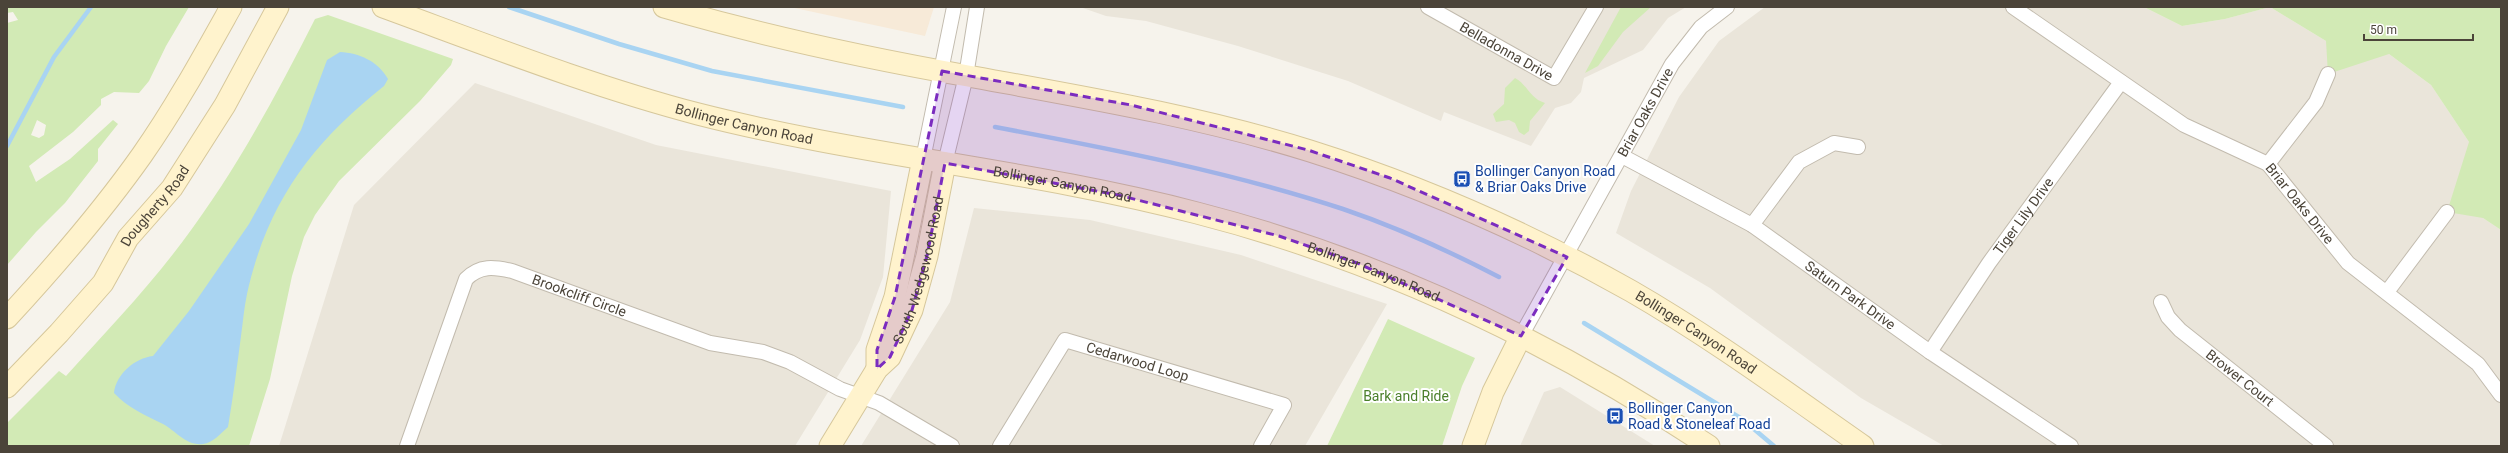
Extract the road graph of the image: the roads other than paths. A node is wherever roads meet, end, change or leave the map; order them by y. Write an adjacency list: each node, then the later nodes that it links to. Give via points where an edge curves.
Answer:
1 (231, 7): 25 (main road, via 196,70 143,154 75,243)
2 (278, 7): 29 (main road, Dougherty Road, via 225,105 172,188 128,238 103,283)
3 (383, 7): 17 (main road, Bollinger Canyon Road, via 609,88 690,112)
4 (664, 7): 11 (main road, Bollinger Canyon Road, via 756,32)
5 (954, 7): 11 (street)
6 (977, 7): 13 (street)
7 (1428, 7): 8 (street, Belladonna Drive, via 1554,78)
8 (1596, 7)
9 (1727, 7): 16 (street, Briar Oaks Drive, via 1701,27 1672,64)
10 (2013, 7): 14 (street, Briar Oaks Drive)
11 (942, 71): 13 (main road, Bollinger Canyon Road); 17 (street)
12 (2328, 74): 19 (street, via 2316,102)
13 (966, 76): 18 (street); 22 (main road, Bollinger Canyon Road, via 1131,105 1308,150 1397,181 1478,215)
14 (2121, 82): 19 (street, Briar Oaks Drive, via 2184,125); 27 (street, Tiger Lily Drive, via 1989,263)
15 (1858, 147): 21 (street, via 1834,143 1799,162)
16 (1622, 156): 21 (street, Saturn Park Drive); 22 (street, Briar Oaks Drive)
17 (923, 159): 18 (main road, Bollinger Canyon Road); 28 (main road, South Wedgewood Road, via 895,297 877,350)
18 (945, 164): 26 (main road, Bollinger Canyon Road, via 1118,195 1195,212 1279,236 1357,263 1440,297); 28 (main road, South Wedgewood Road, via 927,256 912,310 890,357)
19 (2268, 164): 23 (street, Briar Oaks Drive, via 2348,263)
20 (2447, 212): 23 (street)
21 (1752, 225): 27 (street, Saturn Park Drive)
22 (1567, 257): 26 (street, Briar Oaks Drive); 39 (main road, Bollinger Canyon Road, via 1632,292 1687,326)
23 (2387, 292): 30 (street, Briar Oaks Drive, via 2478,364)
24 (2161, 302): 41 (street, Brower Court, via 2168,317 2180,330)
25 (7, 318)
26 (1521, 336): 37 (main road, via 1493,392); 38 (main road, Bollinger Canyon Road, via 1601,379)
27 (1930, 352): 40 (street, Saturn Park Drive)
28 (877, 369): 31 (main road, South Wedgewood Road)
29 (7, 387)
30 (2501, 395)
31 (860, 396): 32 (street, Brookcliff Circle, via 835,387 790,362 763,352 710,343 512,271 492,267 474,271 466,279); 33 (main road, South Wedgewood Road); 34 (street, Brookcliff Circle, via 880,403)
32 (407, 446)
33 (830, 446)
34 (952, 446)
35 (1000, 446): 36 (street, Cedarwood Loop, via 1065,340 1284,405)
36 (1261, 446)
37 (1473, 446)
38 (1709, 446)
39 (1863, 446)
40 (2071, 446)
41 (2326, 446)

